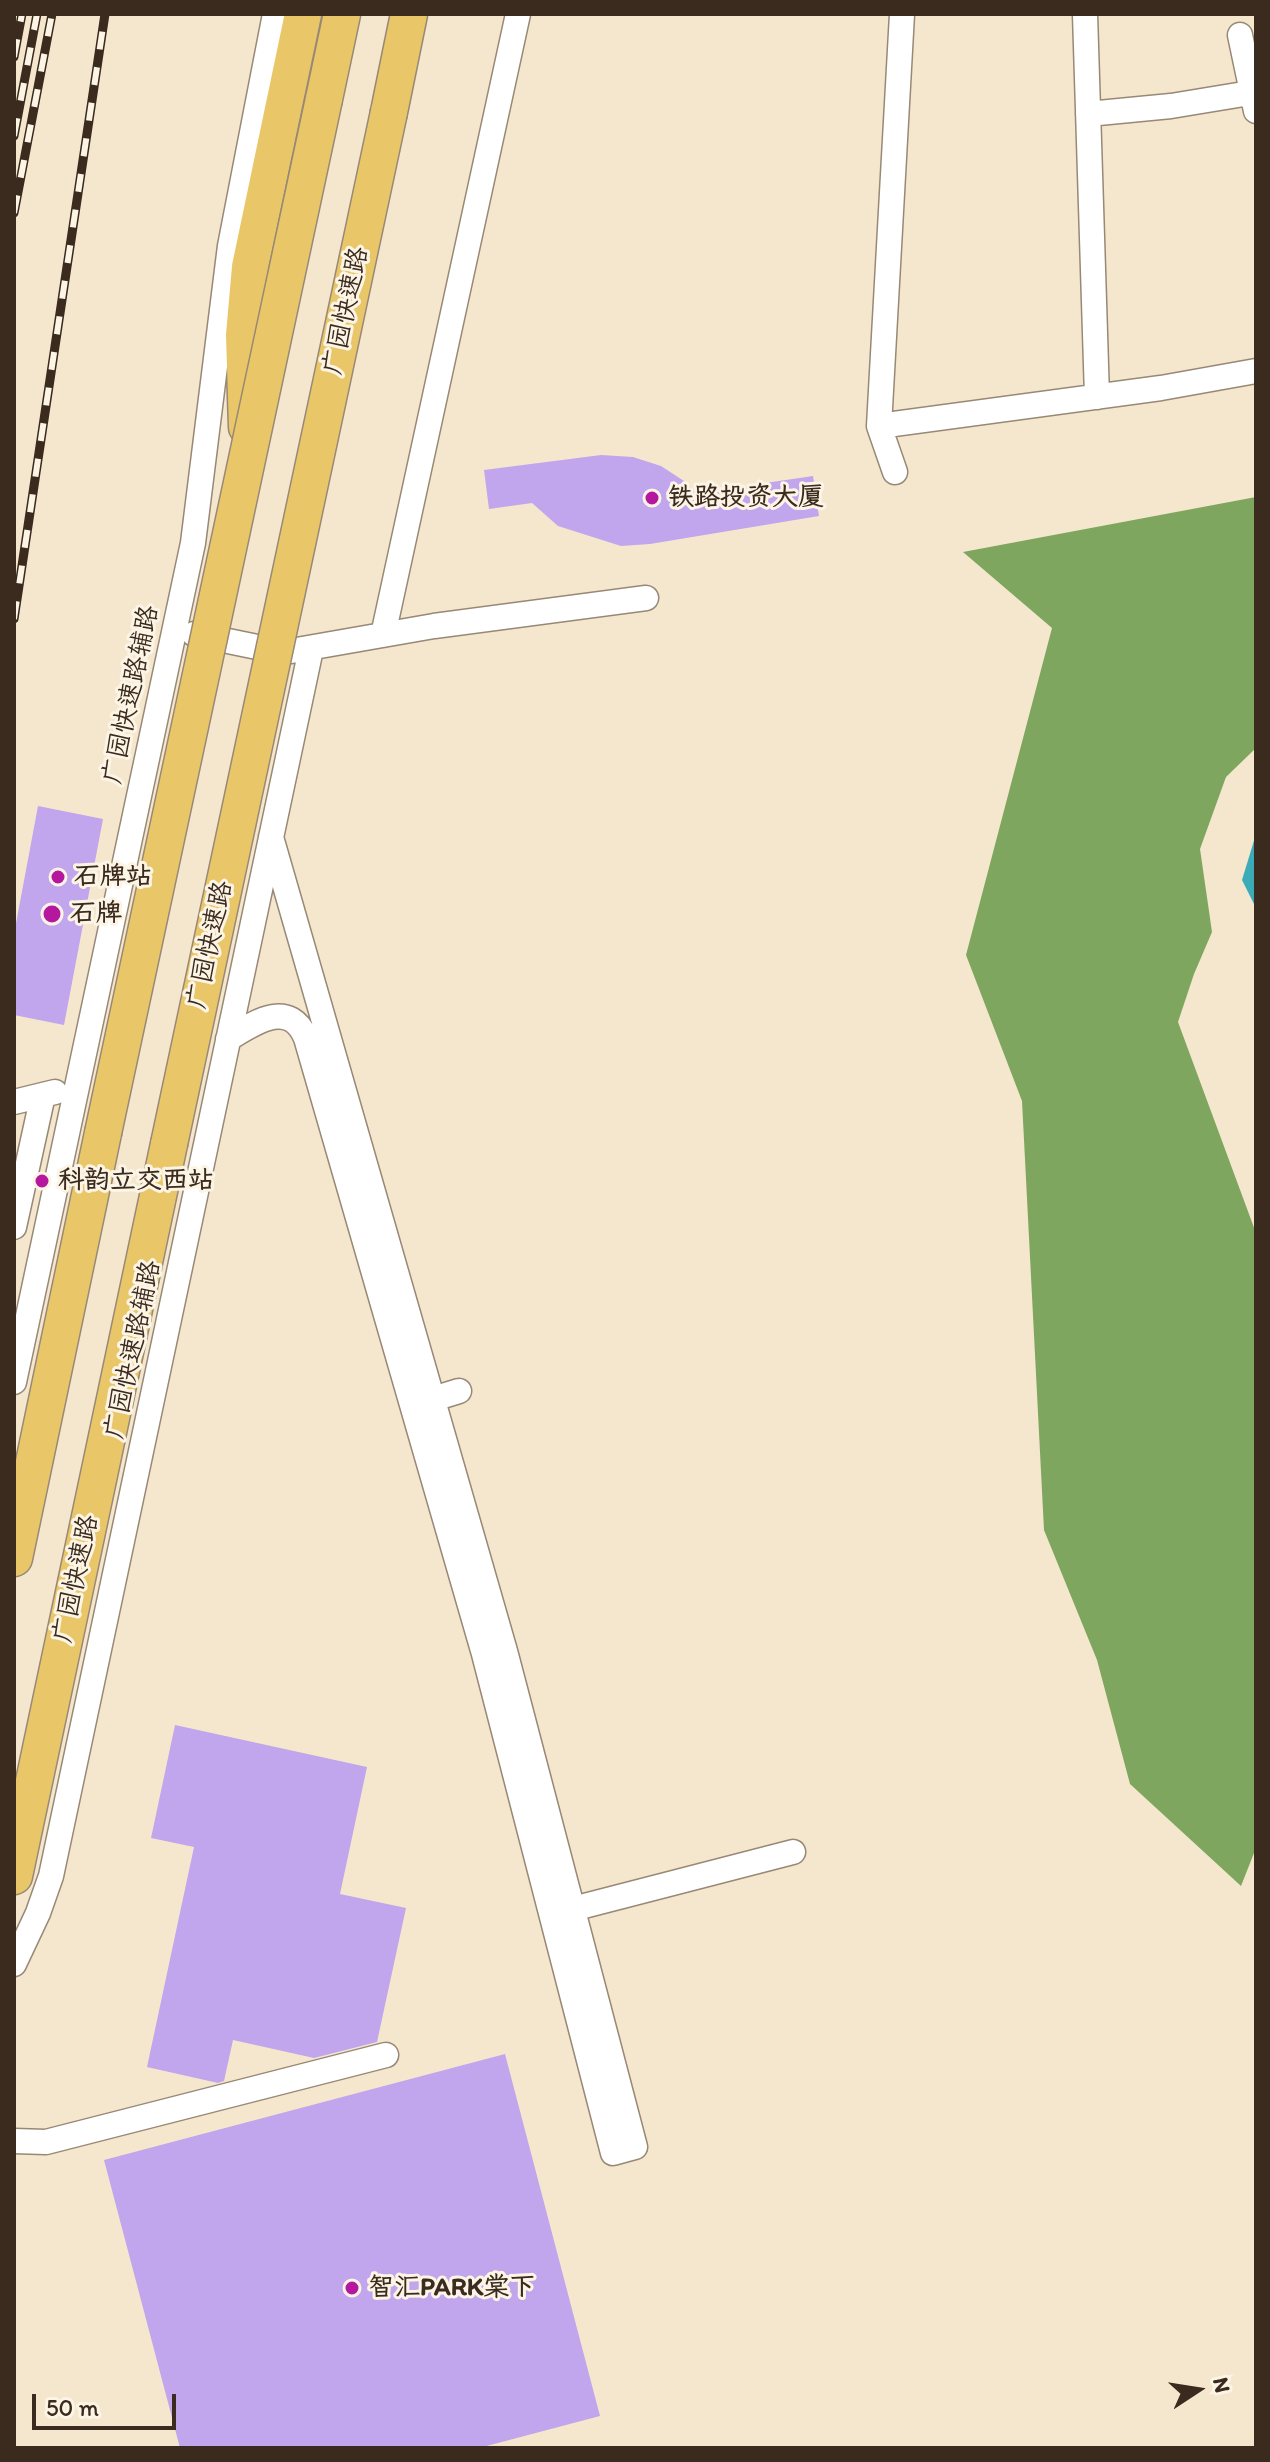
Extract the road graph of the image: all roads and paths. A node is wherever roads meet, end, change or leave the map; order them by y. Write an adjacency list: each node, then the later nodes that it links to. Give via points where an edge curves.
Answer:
1 (275, 14): 17 (street, 广园快速路辅路, via 234,220 197,517)
2 (303, 14): 14 (highway, bridge, via 250,267 244,335)
3 (342, 14): 14 (highway, bridge)
4 (409, 14): 32 (highway, 广园快速路, bridge)
5 (518, 14): 18 (street)
6 (902, 14): 13 (street)
7 (1085, 14): 10 (street)
8 (1240, 35): 9 (street)
9 (1255, 99): 10 (street)
10 (1088, 114): 12 (street)
11 (1256, 371): 12 (street)
12 (1097, 397): 13 (street)
13 (879, 426): 15 (street)
14 (248, 455): 30 (highway, bridge)
15 (895, 472)
16 (646, 598): 18 (street)
17 (174, 630): 19 (street, via 271,650); 22 (street, 广园快速路辅路)
18 (383, 635): 19 (street)
19 (311, 649): 20 (street, 广园快速路辅路)
20 (271, 837): 21 (street, 广园快速路辅路); 29 (street)
21 (228, 1039): 29 (street, via 275,1017 293,1020 305,1034); 34 (street, 广园快速路辅路, via 51,1876)
22 (77, 1087): 23 (street); 26 (street, 广园快速路辅路)
23 (43, 1095): 24 (street); 25 (street)
24 (14, 1102)
25 (14, 1227): 26 (street)
26 (40, 1259): 27 (street, 广园快速路辅路)
27 (14, 1382)
28 (459, 1391): 29 (street)
29 (422, 1402): 33 (street, via 487,1668)
30 (14, 1558)
31 (793, 1852): 33 (street)
32 (14, 1876)
33 (562, 1911): 33 (street, via 613,2153 635,2147)
34 (14, 1964)
35 (386, 2055): 36 (street, via 46,2142)
36 (14, 2141)

